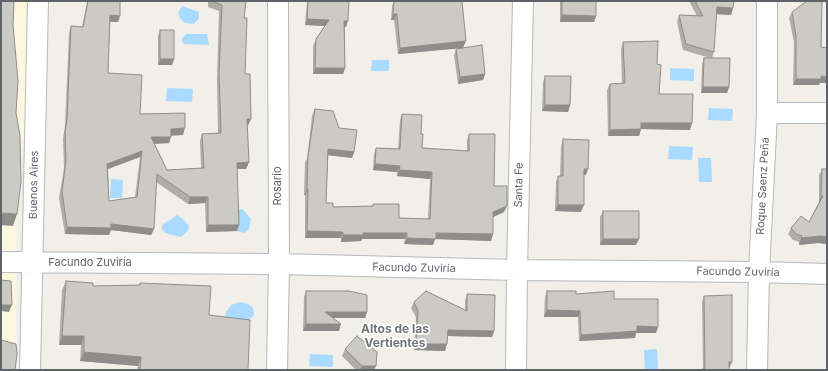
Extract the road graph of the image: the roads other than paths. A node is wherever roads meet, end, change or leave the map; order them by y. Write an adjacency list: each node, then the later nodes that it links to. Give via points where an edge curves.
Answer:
1 (38, 1): 8 (street, Buenos Aires)
2 (278, 1): 9 (street, Rosario)
3 (523, 1): 10 (street, Santa Fe)
4 (767, 1): 5 (street, Roque Saenz Peña)
5 (767, 112): 6 (street); 11 (street, Roque Saenz Peña)
6 (827, 113)
7 (1, 262): 8 (street, Facundo Zuviría)
8 (32, 262): 9 (street, Facundo Zuviría); 13 (street, Buenos Aires)
9 (279, 264): 10 (street, Facundo Zuviría); 14 (street, Rosario)
10 (517, 270): 11 (street, Facundo Zuviría); 15 (street, Santa Fe)
11 (759, 272): 12 (street, Facundo Zuviría); 16 (street, Roque Saenz Peña)
12 (827, 274)
13 (30, 370)
14 (277, 370)
15 (516, 370)
16 (757, 370)

